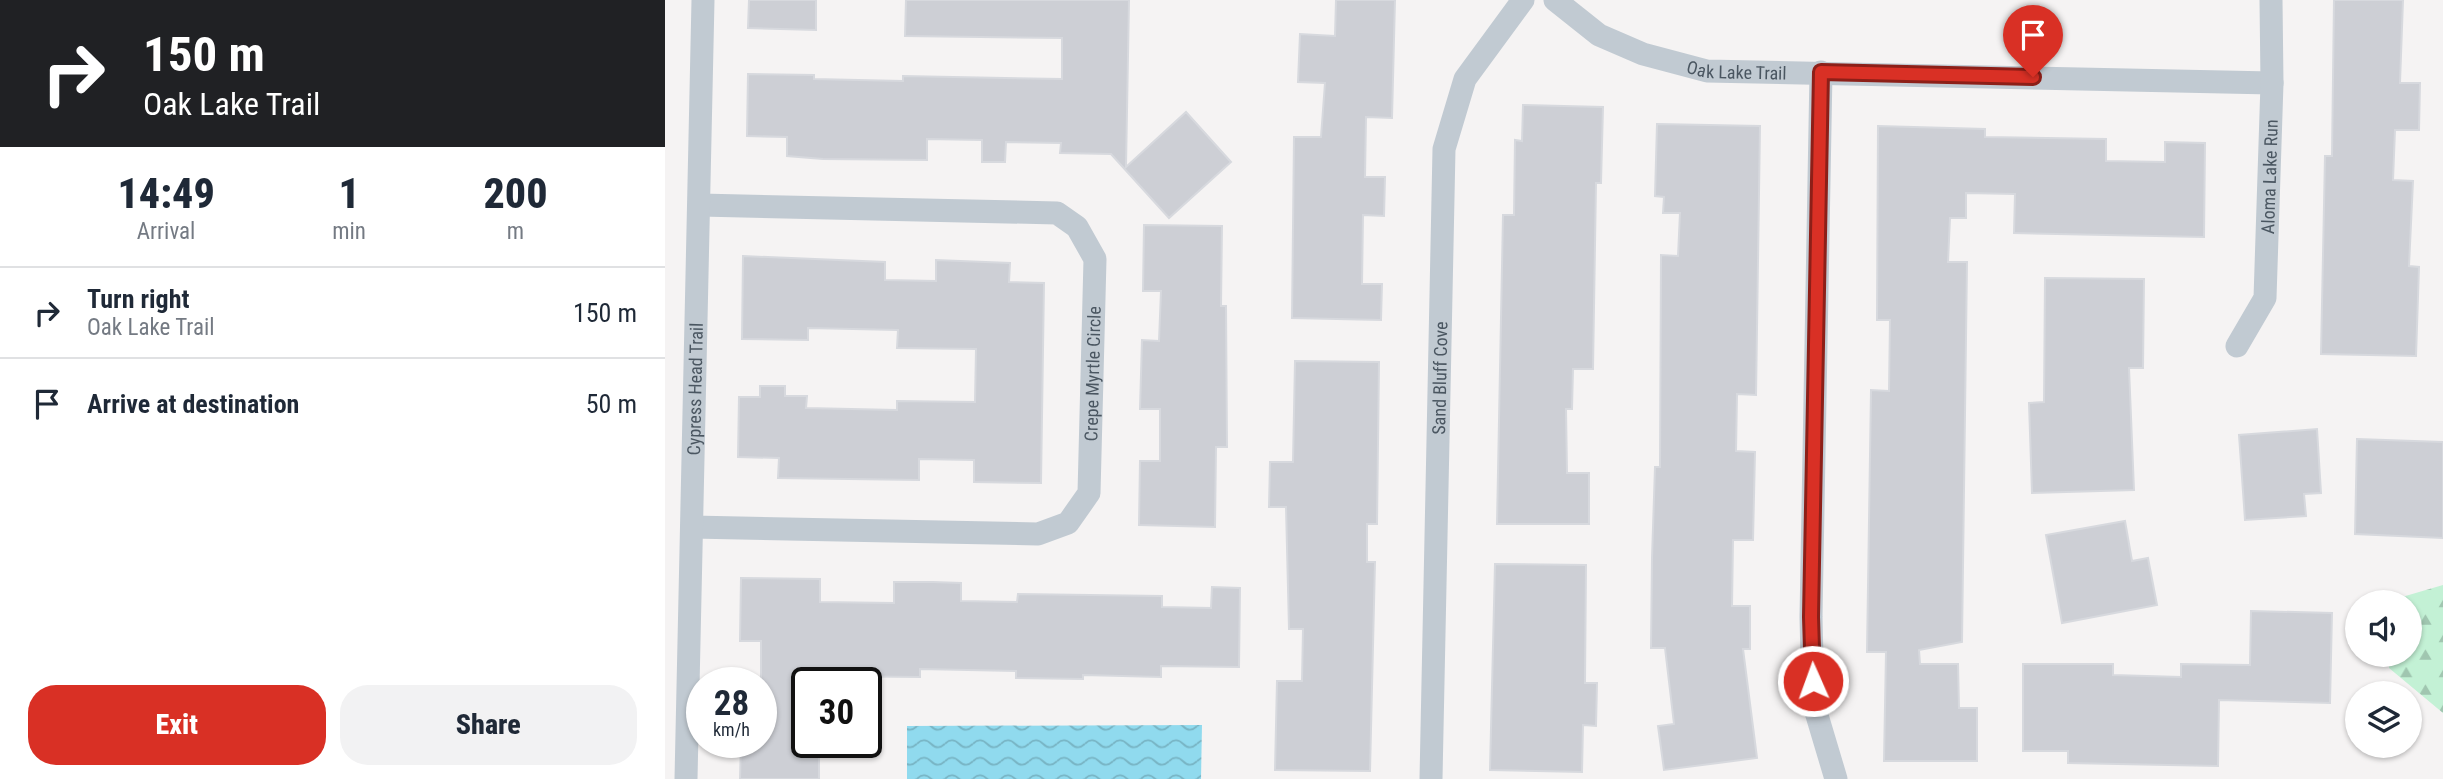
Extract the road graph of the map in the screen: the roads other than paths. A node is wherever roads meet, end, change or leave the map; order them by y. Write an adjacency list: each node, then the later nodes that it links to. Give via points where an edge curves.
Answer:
1 (703, 0): 7 (street, Cypress Head Trail)
2 (1523, 0): 11 (street, Sand Bluff Cove, via 1465,79 1444,149)
3 (1555, 0): 5 (street, Oak Lake Trail, via 1599,34 1643,54 1707,71)
4 (2271, 0): 6 (street, Aloma Lake Run)
5 (1821, 72): 6 (street, Oak Lake Trail); 12 (street, via 1811,617 1813,702)
6 (2272, 83): 8 (street, Aloma Lake Run, via 2265,298)
7 (701, 205): 9 (street, Cypress Head Trail); 9 (street, Crepe Myrtle Circle, via 1057,214 1077,227 1095,260 1089,494 1068,523 1038,534)
8 (2237, 346)
9 (692, 527): 10 (street, Cypress Head Trail)
10 (685, 779)
11 (1431, 779)
12 (1836, 779)

